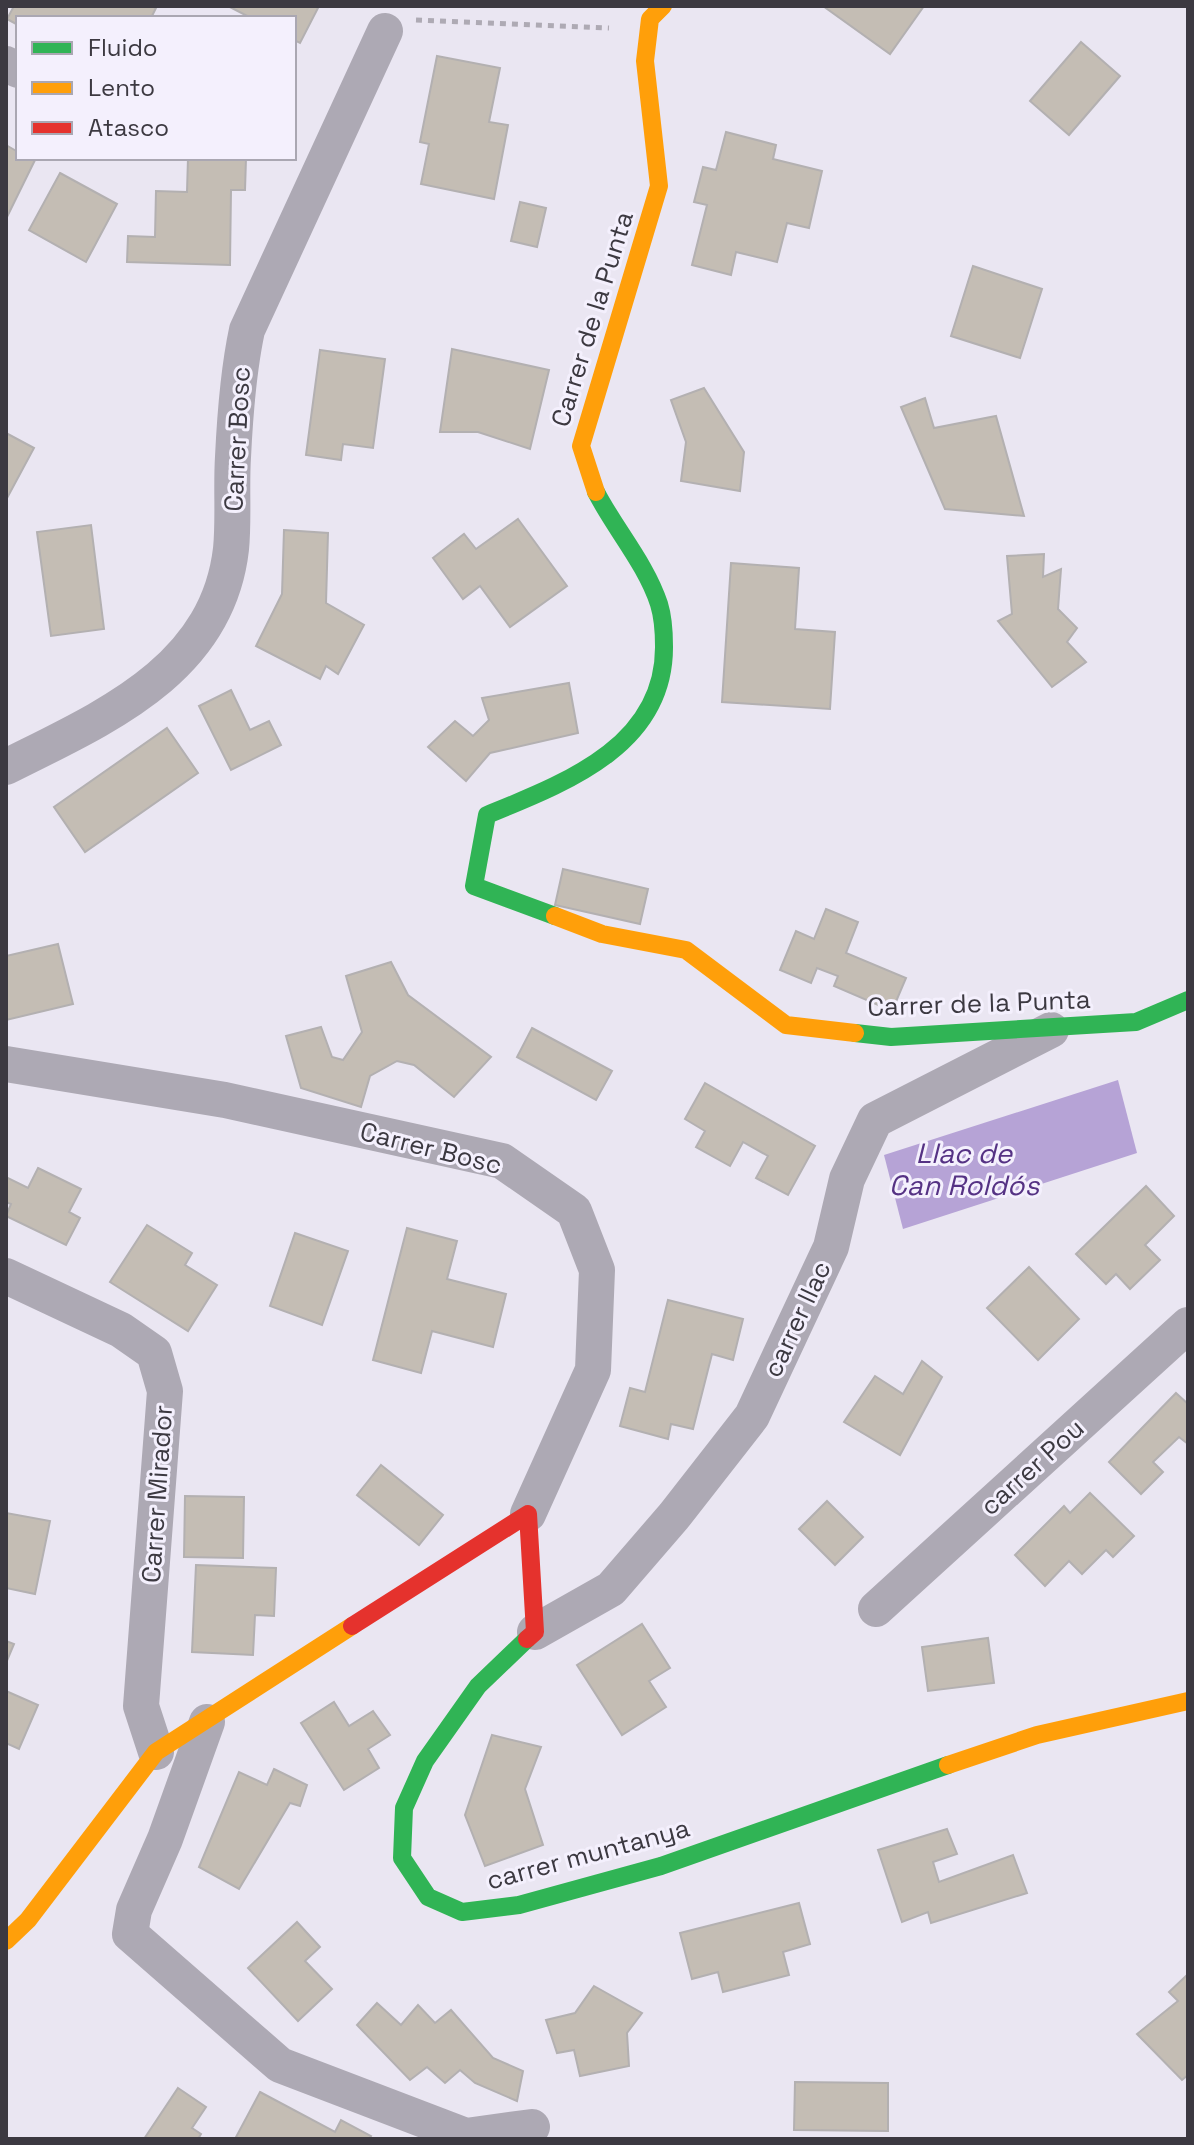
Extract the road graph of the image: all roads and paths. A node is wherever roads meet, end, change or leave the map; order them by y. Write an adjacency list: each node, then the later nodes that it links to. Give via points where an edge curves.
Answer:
1 (663, 6): 7 (street, Carrer de la Punta, via 650,19 645,61 659,186 581,446 592,488 658,602 668,660 652,710 608,756 557,786 487,815 474,886 602,934 686,950 786,1025 891,1037)
2 (423, 18): 3 (path)
3 (621, 29)
4 (385, 31): 5 (street, Carrer Bosc, via 247,330 239,367 231,548 225,582 209,621 186,655 154,683 79,731)
5 (6, 767)
6 (1188, 1000): 7 (street, Carrer de la Punta, via 1136,1022)
7 (1056, 1027): 13 (street, carrer llac, via 875,1120 847,1179 831,1247 752,1416 611,1589)
8 (6, 1064): 11 (street, Carrer Bosc, via 225,1100 502,1161 574,1211 597,1270 593,1370)
9 (6, 1276): 16 (street, Carrer Mirador, via 121,1330 154,1353 165,1391 141,1706)
10 (1188, 1325): 12 (street, carrer Pou)
11 (528, 1514): 13 (street); 15 (street)
12 (876, 1609)
13 (535, 1632): 14 (street, carrer muntanya, via 478,1686 425,1761 404,1808 402,1858 428,1897 462,1912 519,1905 661,1866 1037,1735)
14 (1188, 1701)
15 (207, 1722): 16 (street); 18 (street, via 134,1910 130,1934 280,2065 466,2136)
16 (156, 1752): 17 (street, via 28,1920)
17 (6, 1941)
18 (532, 2127)

